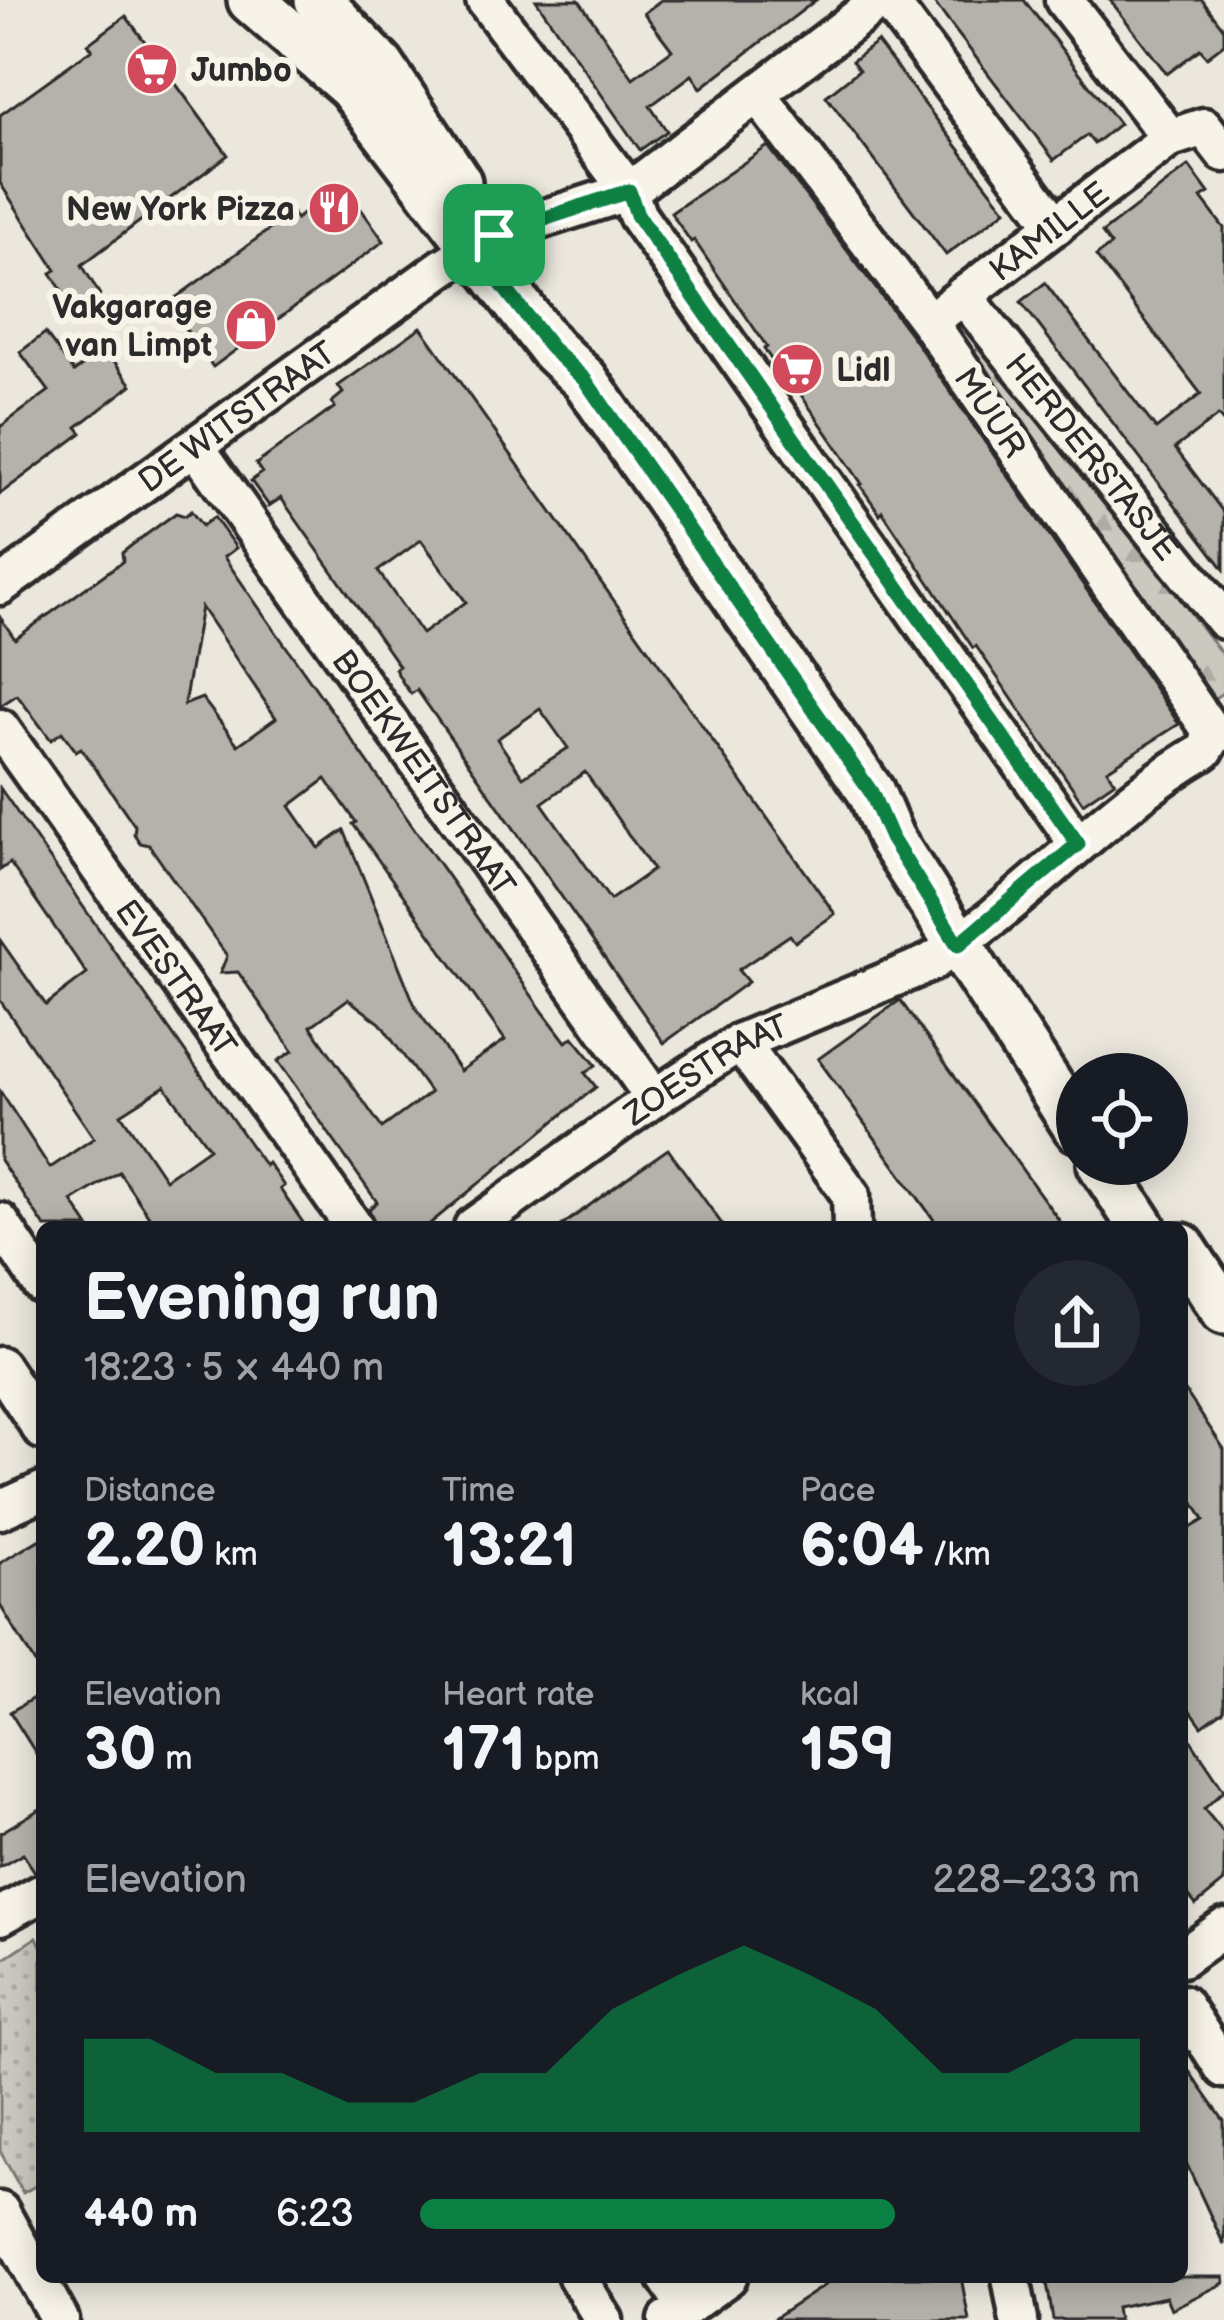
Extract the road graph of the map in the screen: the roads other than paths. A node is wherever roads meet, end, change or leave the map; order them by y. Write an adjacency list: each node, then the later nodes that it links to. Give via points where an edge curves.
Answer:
1 (251, 0): 11 (main road, via 351,87)
2 (318, 0): 11 (main road, via 381,66)
3 (485, 0): 9 (street)
4 (884, 0): 6 (street, DE WITSTRAAT); 10 (street)
5 (1064, 0): 7 (street)
6 (758, 95): 9 (street, DE WITSTRAAT); 13 (street, MUUR)
7 (1169, 138): 8 (street, via 1204,127); 10 (street, KAMILLE)
8 (1224, 153)
9 (629, 191): 11 (street, DE WITSTRAAT); 19 (street, via 637,215)
10 (1056, 226): 12 (street, KAMILLE)
11 (483, 241): 14 (street, DE WITSTRAAT); 20 (main road, via 551,348 585,380 871,792 891,838)
12 (963, 295): 13 (street, KAMILLE); 16 (street, HERDERSTASJE)
13 (929, 322): 18 (street, MUUR)
14 (195, 446): 15 (street, DE WITSTRAAT); 24 (street, BOEKWEITSTRAAT)
15 (0, 586)
16 (1224, 620)
17 (0, 728): 27 (street, EVESTRAAT)
18 (1214, 736): 19 (street, ZOESTRAAT)
19 (1078, 844): 20 (street, ZOESTRAAT)
20 (968, 938): 21 (street, ZOESTRAAT, via 930,963); 22 (main road); 23 (main road)
21 (740, 1042): 24 (street, ZOESTRAAT); 29 (street, via 851,1195)
22 (1056, 1055)
23 (1056, 1091)
24 (654, 1098): 28 (street, ZOESTRAAT)
25 (1115, 1185): 30 (main road)
26 (1142, 1185): 31 (main road)
27 (350, 1221)
28 (481, 1221)
29 (852, 1221)
30 (1138, 1221)
31 (1165, 1221)
32 (0, 1222): 33 (street)
33 (36, 1276)
34 (1201, 1281): 35 (main road)
35 (1224, 1348)
36 (0, 1366): 37 (street)
37 (36, 1421)
38 (36, 1493): 39 (street)
39 (0, 1510)
40 (36, 1896): 41 (street)
41 (0, 1916)
42 (1224, 1928): 43 (street)
43 (1188, 1953)
44 (1188, 2013): 45 (street)
45 (1224, 2069)
46 (0, 2211): 47 (street)
47 (36, 2276)
48 (40, 2283): 53 (street)
49 (581, 2283): 54 (street)
50 (714, 2283): 52 (street)
51 (1012, 2283): 55 (street)
52 (673, 2301)
53 (60, 2320)
54 (604, 2320)
55 (1018, 2320)

